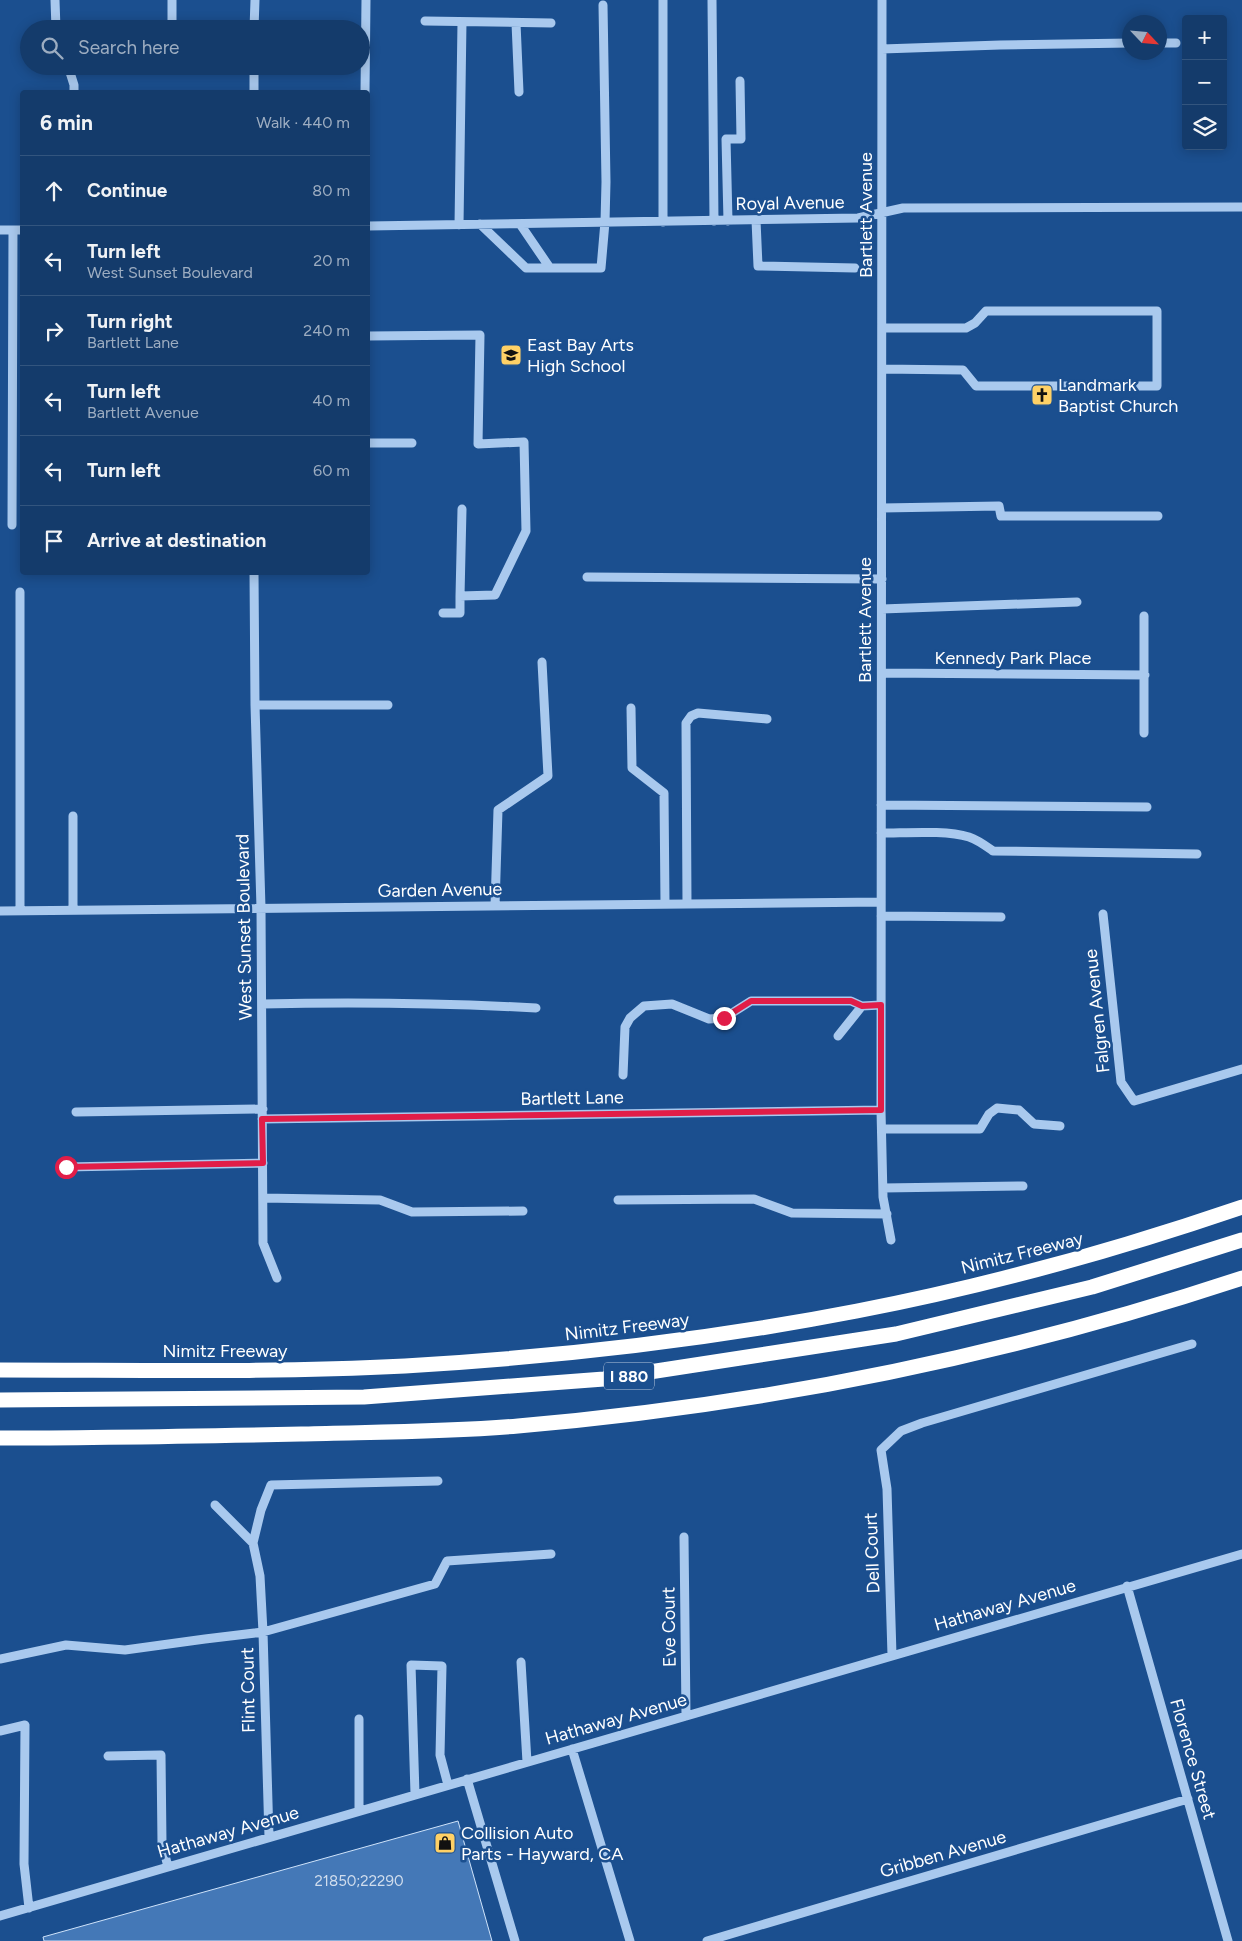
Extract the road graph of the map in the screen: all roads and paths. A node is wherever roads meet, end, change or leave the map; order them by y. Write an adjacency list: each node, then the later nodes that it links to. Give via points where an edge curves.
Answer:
1 (54, 0): 9 (street)
2 (172, 0): 10 (street)
3 (255, 0): 11 (street)
4 (366, 0): 12 (street)
5 (663, 0): 35 (street)
6 (712, 0): 32 (street)
7 (882, 0): 20 (street, Bartlett Avenue)
8 (603, 5): 34 (street)
9 (55, 20)
10 (172, 20)
11 (254, 20)
12 (366, 20)
13 (425, 21): 14 (street)
14 (462, 22): 15 (street); 38 (street)
15 (516, 23): 16 (street); 28 (street)
16 (551, 23)
17 (1122, 43): 20 (street)
18 (1167, 43): 19 (street)
19 (1176, 43)
20 (882, 49): 30 (street, Bartlett Avenue)
21 (71, 75): 25 (street)
22 (254, 75): 26 (street)
23 (365, 75): 27 (street)
24 (740, 81): 33 (street, via 741,139 726,139)
25 (74, 90)
26 (254, 90)
27 (365, 90)
28 (519, 92)
29 (1242, 206): 30 (street, Royal Avenue, via 903,208)
30 (882, 212): 31 (street, Royal Avenue, via 858,218); 44 (street, Bartlett Avenue)
31 (756, 220): 33 (street, Royal Avenue); 43 (street, via 758,266)
32 (714, 221): 33 (street, Royal Avenue); 35 (street, Royal Avenue)
33 (728, 221)
34 (606, 222): 35 (street, Royal Avenue); 37 (street, Royal Avenue); 42 (street, via 600,268)
35 (663, 222)
36 (480, 224): 37 (street, Royal Avenue); 38 (street, Royal Avenue); 42 (street, via 526,268)
37 (520, 224): 42 (street)
38 (459, 225): 39 (street, Royal Avenue)
39 (370, 226)
40 (0, 230): 41 (street)
41 (18, 230): 52 (street)
42 (550, 268)
43 (855, 268)
44 (882, 328): 46 (street, Bartlett Avenue); 46 (street, via 966,328 975,324 986,311 1157,311 1157,386 976,386 963,370)
45 (370, 336): 57 (street, via 480,335 478,444 524,442 526,532 495,595)
46 (882, 369): 49 (street, Bartlett Avenue)
47 (370, 443): 48 (street)
48 (412, 443)
49 (882, 508): 51 (street, via 999,506 1001,516); 55 (street, Bartlett Avenue)
50 (462, 509): 57 (street)
51 (1158, 516)
52 (12, 524)
53 (254, 575): 65 (street, West Sunset Boulevard)
54 (587, 577): 55 (street)
55 (882, 580): 59 (street, Bartlett Avenue)
56 (20, 592): 82 (street)
57 (460, 596): 60 (street, via 460,613)
58 (1077, 602): 59 (street)
59 (882, 609): 63 (street, Bartlett Avenue)
60 (442, 613)
61 (1144, 616): 64 (street)
62 (542, 662): 78 (street, via 548,776 498,810)
63 (882, 673): 64 (street, Kennedy Park Place); 70 (street, Bartlett Avenue)
64 (1144, 675): 69 (street)
65 (255, 705): 66 (street); 79 (street, West Sunset Boulevard)
66 (388, 705)
67 (631, 708): 76 (street, via 632,768 664,793)
68 (766, 719): 77 (street, via 698,713 686,723)
69 (1144, 733)
70 (882, 805): 71 (street); 73 (street, Bartlett Avenue)
71 (1147, 807)
72 (73, 816): 80 (street)
73 (881, 833): 74 (street, via 952,834 979,841 993,851); 75 (street, Bartlett Avenue)
74 (1197, 854)
75 (881, 902): 77 (street, Garden Avenue); 84 (street, Bartlett Avenue)
76 (665, 904): 77 (street, Garden Avenue); 78 (street, Garden Avenue)
77 (687, 904)
78 (495, 906): 79 (street, Garden Avenue)
79 (261, 908): 80 (street, Garden Avenue); 86 (street, West Sunset Boulevard)
80 (73, 910): 82 (street, Garden Avenue)
81 (0, 911): 82 (street, Garden Avenue)
82 (20, 911)
83 (1103, 914): 91 (street, Falgren Avenue, via 1121,1082 1134,1101)
84 (881, 916): 85 (street); 87 (street, Bartlett Avenue)
85 (1000, 916)
86 (262, 1004): 89 (street, via 448,1003); 93 (street, West Sunset Boulevard)
87 (881, 1005): 88 (street); 94 (street, Bartlett Avenue)
88 (862, 1006): 90 (street); 92 (street, via 851,1001 751,1001 724,1018 709,1019 672,1004 644,1006 625,1027)
89 (536, 1008)
90 (838, 1036)
91 (1242, 1069)
92 (623, 1075)
93 (262, 1109): 95 (street); 96 (street, West Sunset Boulevard)
94 (881, 1110): 96 (street, Bartlett Lane); 98 (street, Bartlett Avenue)
95 (76, 1112)
96 (262, 1119): 99 (street, West Sunset Boulevard)
97 (1060, 1126): 98 (street, via 1034,1124 1019,1110 997,1108 980,1129)
98 (882, 1129): 102 (street, Bartlett Avenue)
99 (263, 1163): 100 (street); 103 (street, West Sunset Boulevard)
100 (66, 1167)
101 (1023, 1186): 102 (street)
102 (882, 1188): 107 (street, Bartlett Avenue)
103 (263, 1198): 106 (street, via 380,1200 412,1212); 110 (street, West Sunset Boulevard, via 263,1243)
104 (618, 1200): 107 (street, via 754,1199 792,1213)
105 (1242, 1207): 113 (highway, Nimitz Freeway / I 880, via 1079,1259 968,1287 858,1311 636,1346 402,1366 281,1370)
106 (524, 1211)
107 (887, 1214): 108 (street, Bartlett Avenue)
108 (891, 1240)
109 (1242, 1240): 114 (highway, I 880, via 1092,1287 896,1334 604,1379 364,1398)
110 (277, 1278)
111 (1242, 1278): 116 (highway, I 880, via 985,1351 865,1376 640,1413 516,1426 406,1432)
112 (1192, 1344): 126 (street, Dell Court, via 922,1423 902,1430 881,1450 887,1489)
113 (0, 1370)
114 (0, 1400)
115 (0, 1438): 116 (highway, I 880)
116 (84, 1438): 117 (highway)
117 (0, 1445)
118 (438, 1481): 121 (street, via 271,1485)
119 (215, 1505): 121 (street)
120 (684, 1537): 129 (street, Eve Court)
121 (253, 1543): 125 (street, Flint Court, via 260,1576)
122 (551, 1554): 125 (street, via 447,1561 435,1584)
123 (1242, 1554): 124 (street, Hathaway Avenue)
124 (1127, 1586): 126 (street, Hathaway Avenue); 138 (street, Florence Street)
125 (263, 1632): 127 (street, via 125,1650 66,1645); 140 (street, Flint Court)
126 (892, 1655): 129 (street, Hathaway Avenue)
127 (0, 1659)
128 (521, 1662): 134 (street)
129 (686, 1716): 132 (street, Hathaway Avenue)
130 (359, 1718): 139 (street)
131 (0, 1731): 142 (street, via 25,1725 24,1864)
132 (572, 1749): 134 (street, Hathaway Avenue); 145 (street)
133 (108, 1756): 141 (street, via 161,1755 162,1843)
134 (527, 1762): 135 (street, Hathaway Avenue)
135 (467, 1779): 136 (street, Hathaway Avenue); 144 (street)
136 (448, 1785): 137 (street, Hathaway Avenue); 137 (street, via 440,1755 442,1666 411,1665)
137 (415, 1794): 139 (street, Hathaway Avenue)
138 (1188, 1799): 146 (street, Gribben Avenue); 147 (street, Florence Street)
139 (359, 1811): 140 (street, Hathaway Avenue)
140 (269, 1837): 141 (street, Hathaway Avenue)
141 (168, 1867): 142 (street, Hathaway Avenue)
142 (29, 1908): 143 (street, Hathaway Avenue)
143 (0, 1916)
144 (515, 1941)
145 (630, 1941)
146 (707, 1941)
147 (1228, 1941)

